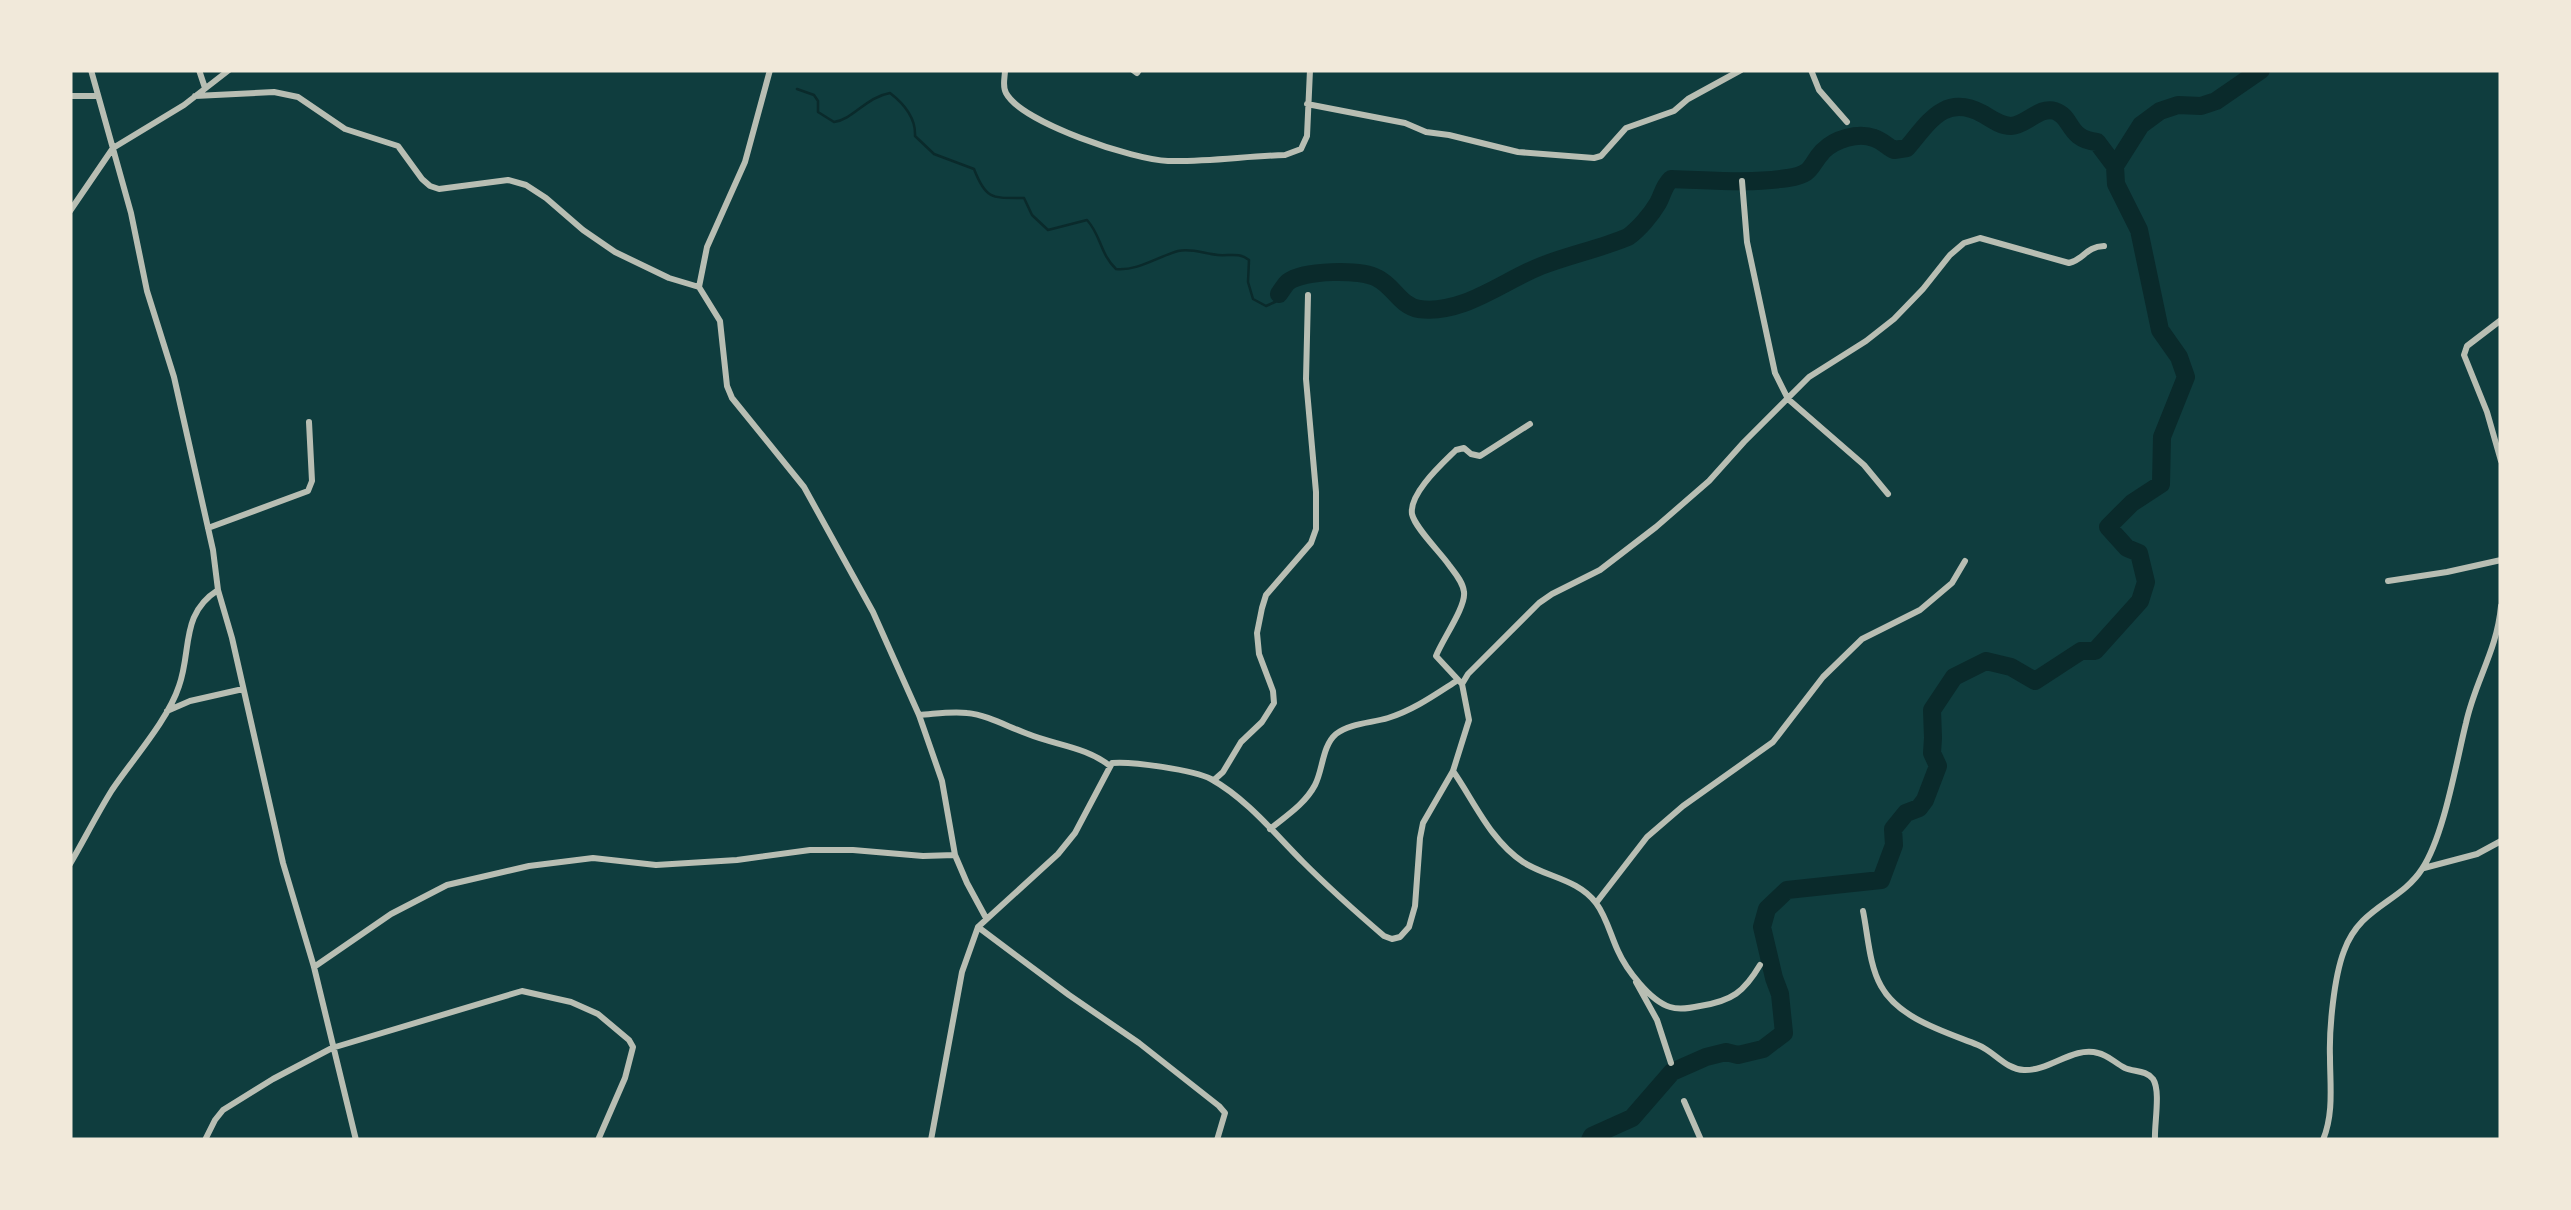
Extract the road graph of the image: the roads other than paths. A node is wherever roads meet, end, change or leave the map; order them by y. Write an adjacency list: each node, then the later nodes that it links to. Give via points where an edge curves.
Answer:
1 (92, 70): 11 (street)
2 (199, 70): 9 (street)
3 (229, 70): 9 (street)
4 (770, 70): 19 (street, via 745,162 706,247)
5 (1006, 70): 13 (street, via 1004,88 1012,100 1044,121 1144,159 1170,162 1302,149)
6 (1310, 70): 13 (street)
7 (1742, 70): 13 (street, via 1674,111 1626,128 1594,158 1518,152)
8 (1811, 70): 14 (street)
9 (205, 88): 12 (street)
10 (70, 96): 11 (street)
11 (97, 96): 15 (street)
12 (195, 96): 15 (street); 19 (street, via 298,97 345,129 398,146 430,186 508,180 526,185 615,252)
13 (1307, 104)
14 (1846, 122)
15 (114, 148): 17 (street); 27 (street)
16 (1742, 181): 22 (street, via 1767,341)
17 (70, 211)
18 (2104, 246): 22 (street, via 2069,263 1980,238 1964,243 1894,319)
19 (699, 286): 36 (street, via 720,321 732,398 818,508)
20 (1308, 295): 39 (street, via 1316,529 1262,608 1259,654 1274,704)
21 (2501, 320): 25 (street, via 2464,355)
22 (1788, 399): 26 (street); 33 (street, via 1656,528 1600,570 1539,603)
23 (309, 422): 27 (street, via 308,491)
24 (1530, 424): 33 (street, via 1480,456 1456,450 1414,504 1418,526 1463,585 1464,604 1436,656)
25 (2501, 461)
26 (1888, 494)
27 (208, 528): 31 (street)
28 (2501, 560): 30 (street)
29 (1965, 561): 45 (street, via 1920,610 1862,639 1773,742 1646,837)
30 (2388, 581)
31 (218, 590): 34 (street); 35 (street, via 192,620 179,688)
32 (2501, 606): 44 (street)
33 (1460, 682): 38 (street, via 1469,720); 40 (street, via 1389,718 1337,733 1316,783)
34 (243, 689): 35 (street); 50 (street)
35 (166, 711): 43 (street)
36 (919, 716): 37 (street, via 970,712); 42 (street, via 942,781)
37 (1110, 766): 39 (street, via 1172,768); 47 (street, via 1076,833)
38 (1453, 771): 40 (street, via 1423,823 1415,906 1400,937 1384,936); 45 (street, via 1508,850)
39 (1214, 780): 40 (street)
40 (1270, 830)
41 (2501, 841): 44 (street)
42 (955, 855): 47 (street); 50 (street, via 810,850 656,865 593,858 528,866 447,885)
43 (70, 864)
44 (2423, 868): 62 (street, via 2364,918 2342,953)
45 (1596, 902): 51 (street)
46 (1863, 911): 61 (street, via 1880,985 1900,1007 1992,1052 2010,1068 2034,1070 2091,1051 2148,1074 2157,1090)
47 (986, 918): 48 (street)
48 (978, 927): 58 (street, via 962,972); 59 (street, via 1219,1106 1225,1113)
49 (1760, 965): 51 (street, via 1738,994 1687,1008 1668,1007)
50 (314, 967): 52 (street)
51 (1630, 972): 53 (street)
52 (332, 1048): 55 (street, via 223,1110); 56 (street); 57 (street, via 522,991 571,1002 598,1014 633,1047)
53 (1671, 1063)
54 (1684, 1101): 60 (street)
55 (205, 1140)
56 (356, 1140)
57 (598, 1140)
58 (932, 1140)
59 (1217, 1140)
60 (1701, 1140)
61 (2156, 1140)
62 (2323, 1140)

